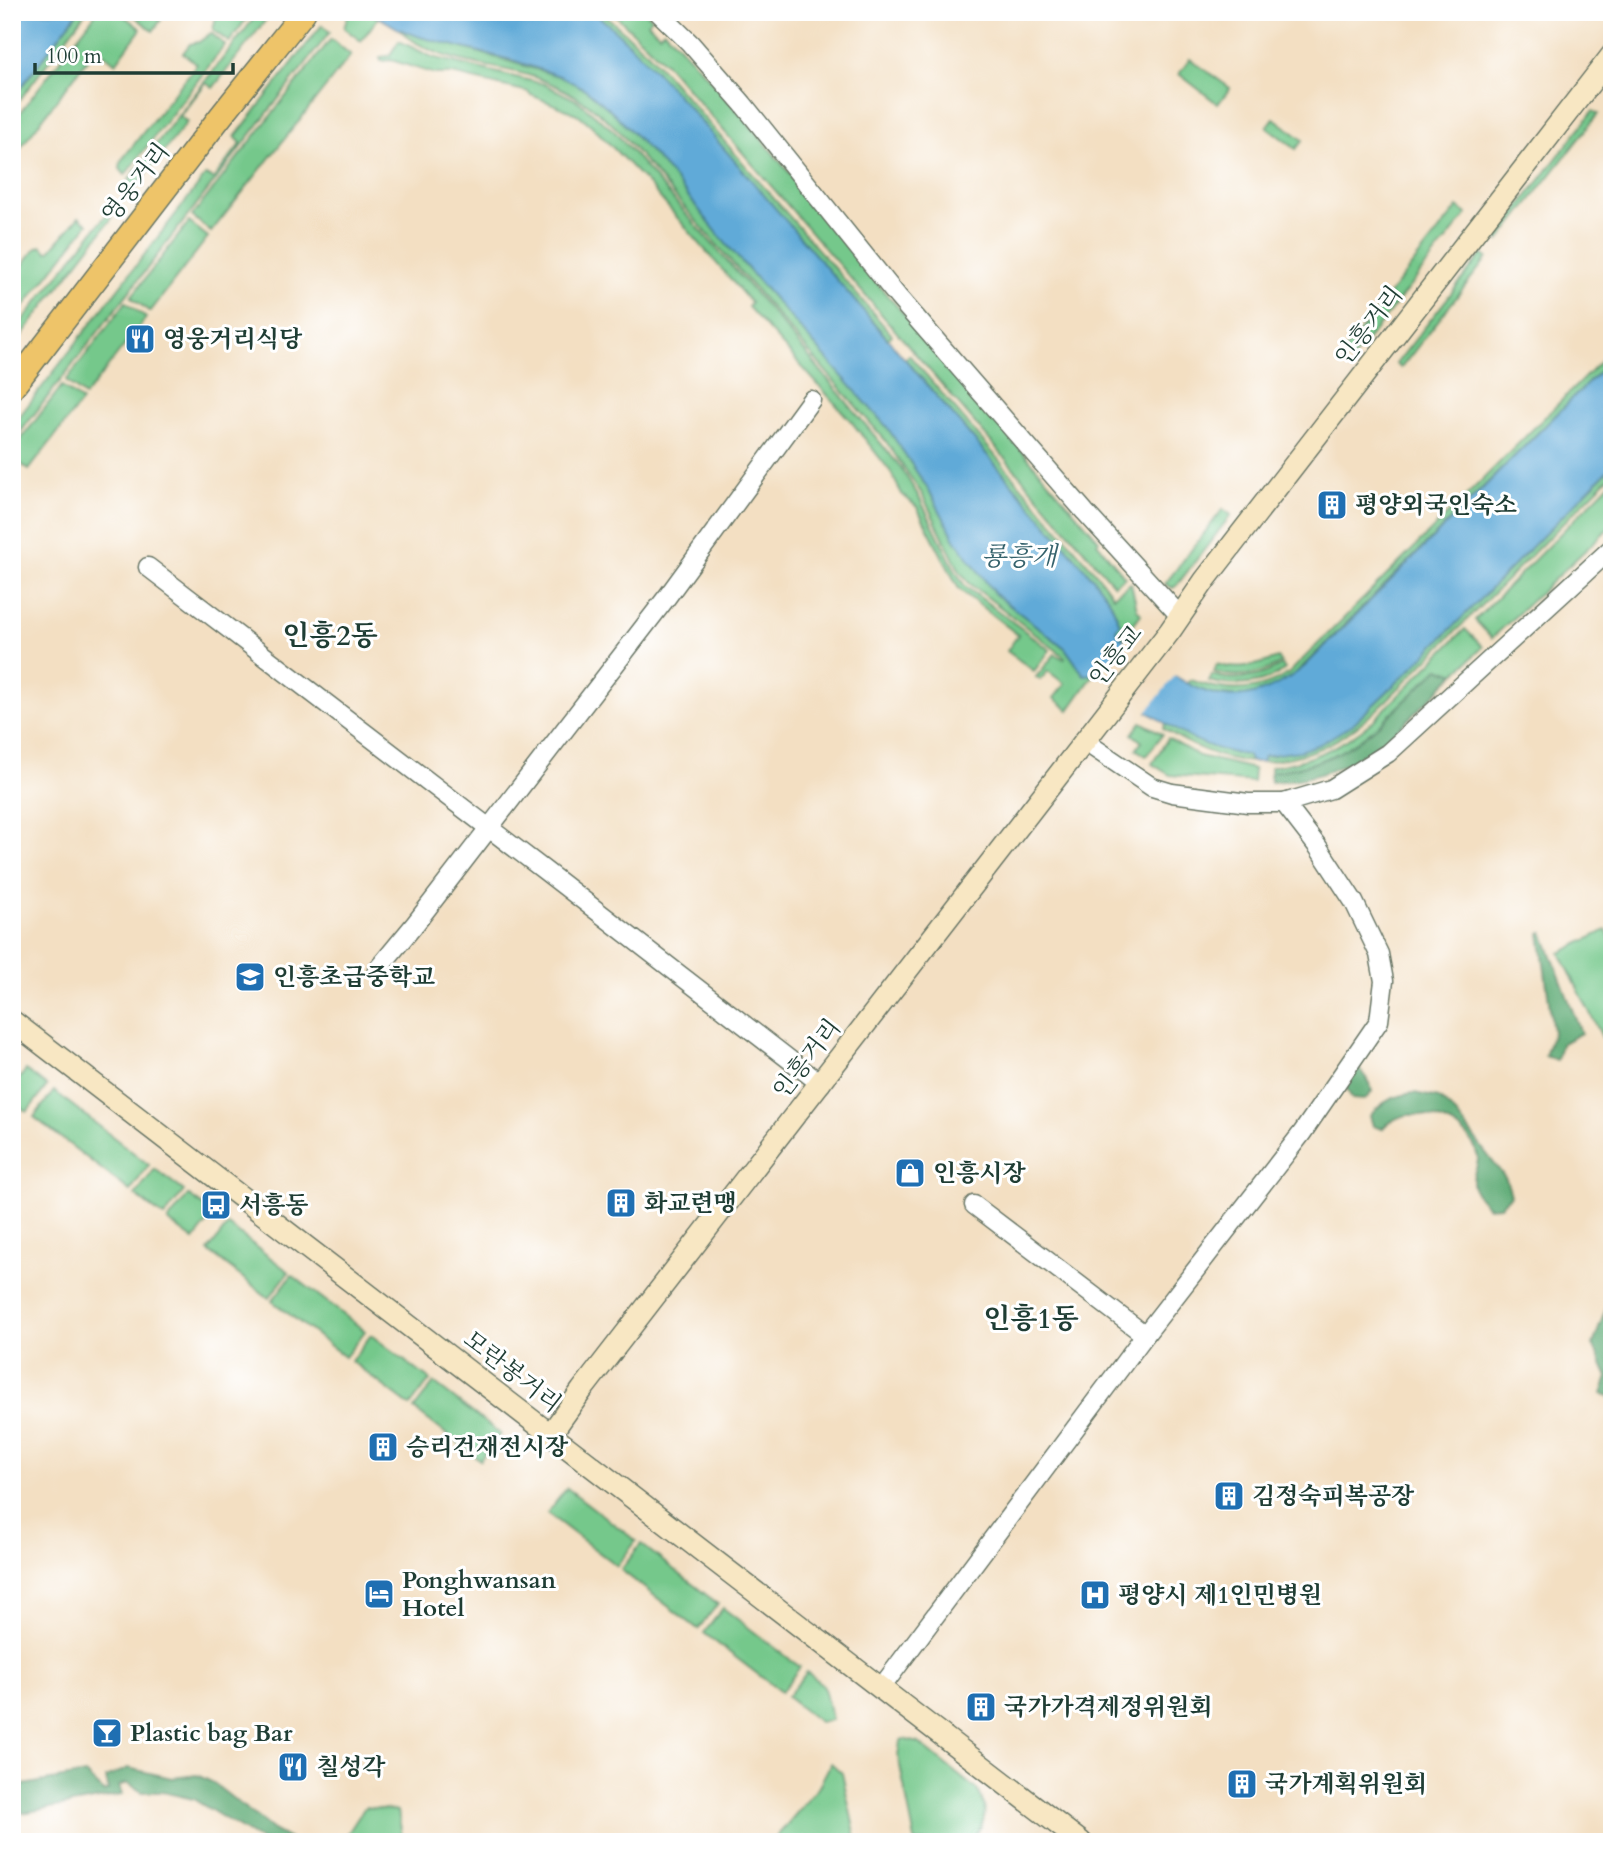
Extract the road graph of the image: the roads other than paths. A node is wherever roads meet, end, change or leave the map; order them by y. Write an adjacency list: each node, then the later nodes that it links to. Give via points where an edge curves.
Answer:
1 (304, 12): 4 (main road, 영웅거리)
2 (658, 12): 8 (street, via 735,94 898,297)
3 (1612, 55): 8 (main road, 인흥거리)
4 (12, 388)
5 (811, 400): 12 (street, via 667,597)
6 (1612, 548): 11 (street, via 1388,753 1331,789)
7 (148, 567): 12 (street)
8 (1175, 623): 9 (main road, 인흥교)
9 (1105, 714): 10 (main road, 인흥거리)
10 (1084, 741): 11 (street, via 1152,787 1248,803); 15 (main road, 인흥거리)
11 (1284, 803): 17 (street, via 1354,902 1379,954 1384,981 1379,1021 1302,1133)
12 (489, 827): 13 (street); 15 (street)
13 (377, 970)
14 (12, 1021): 18 (main road, 모란봉거리)
15 (821, 1084): 18 (main road, 인흥거리)
16 (974, 1205): 17 (street)
17 (1145, 1335): 19 (street)
18 (550, 1435): 19 (main road, 모란봉거리)
19 (881, 1688): 20 (main road, 모란봉거리)
20 (1080, 1842)

